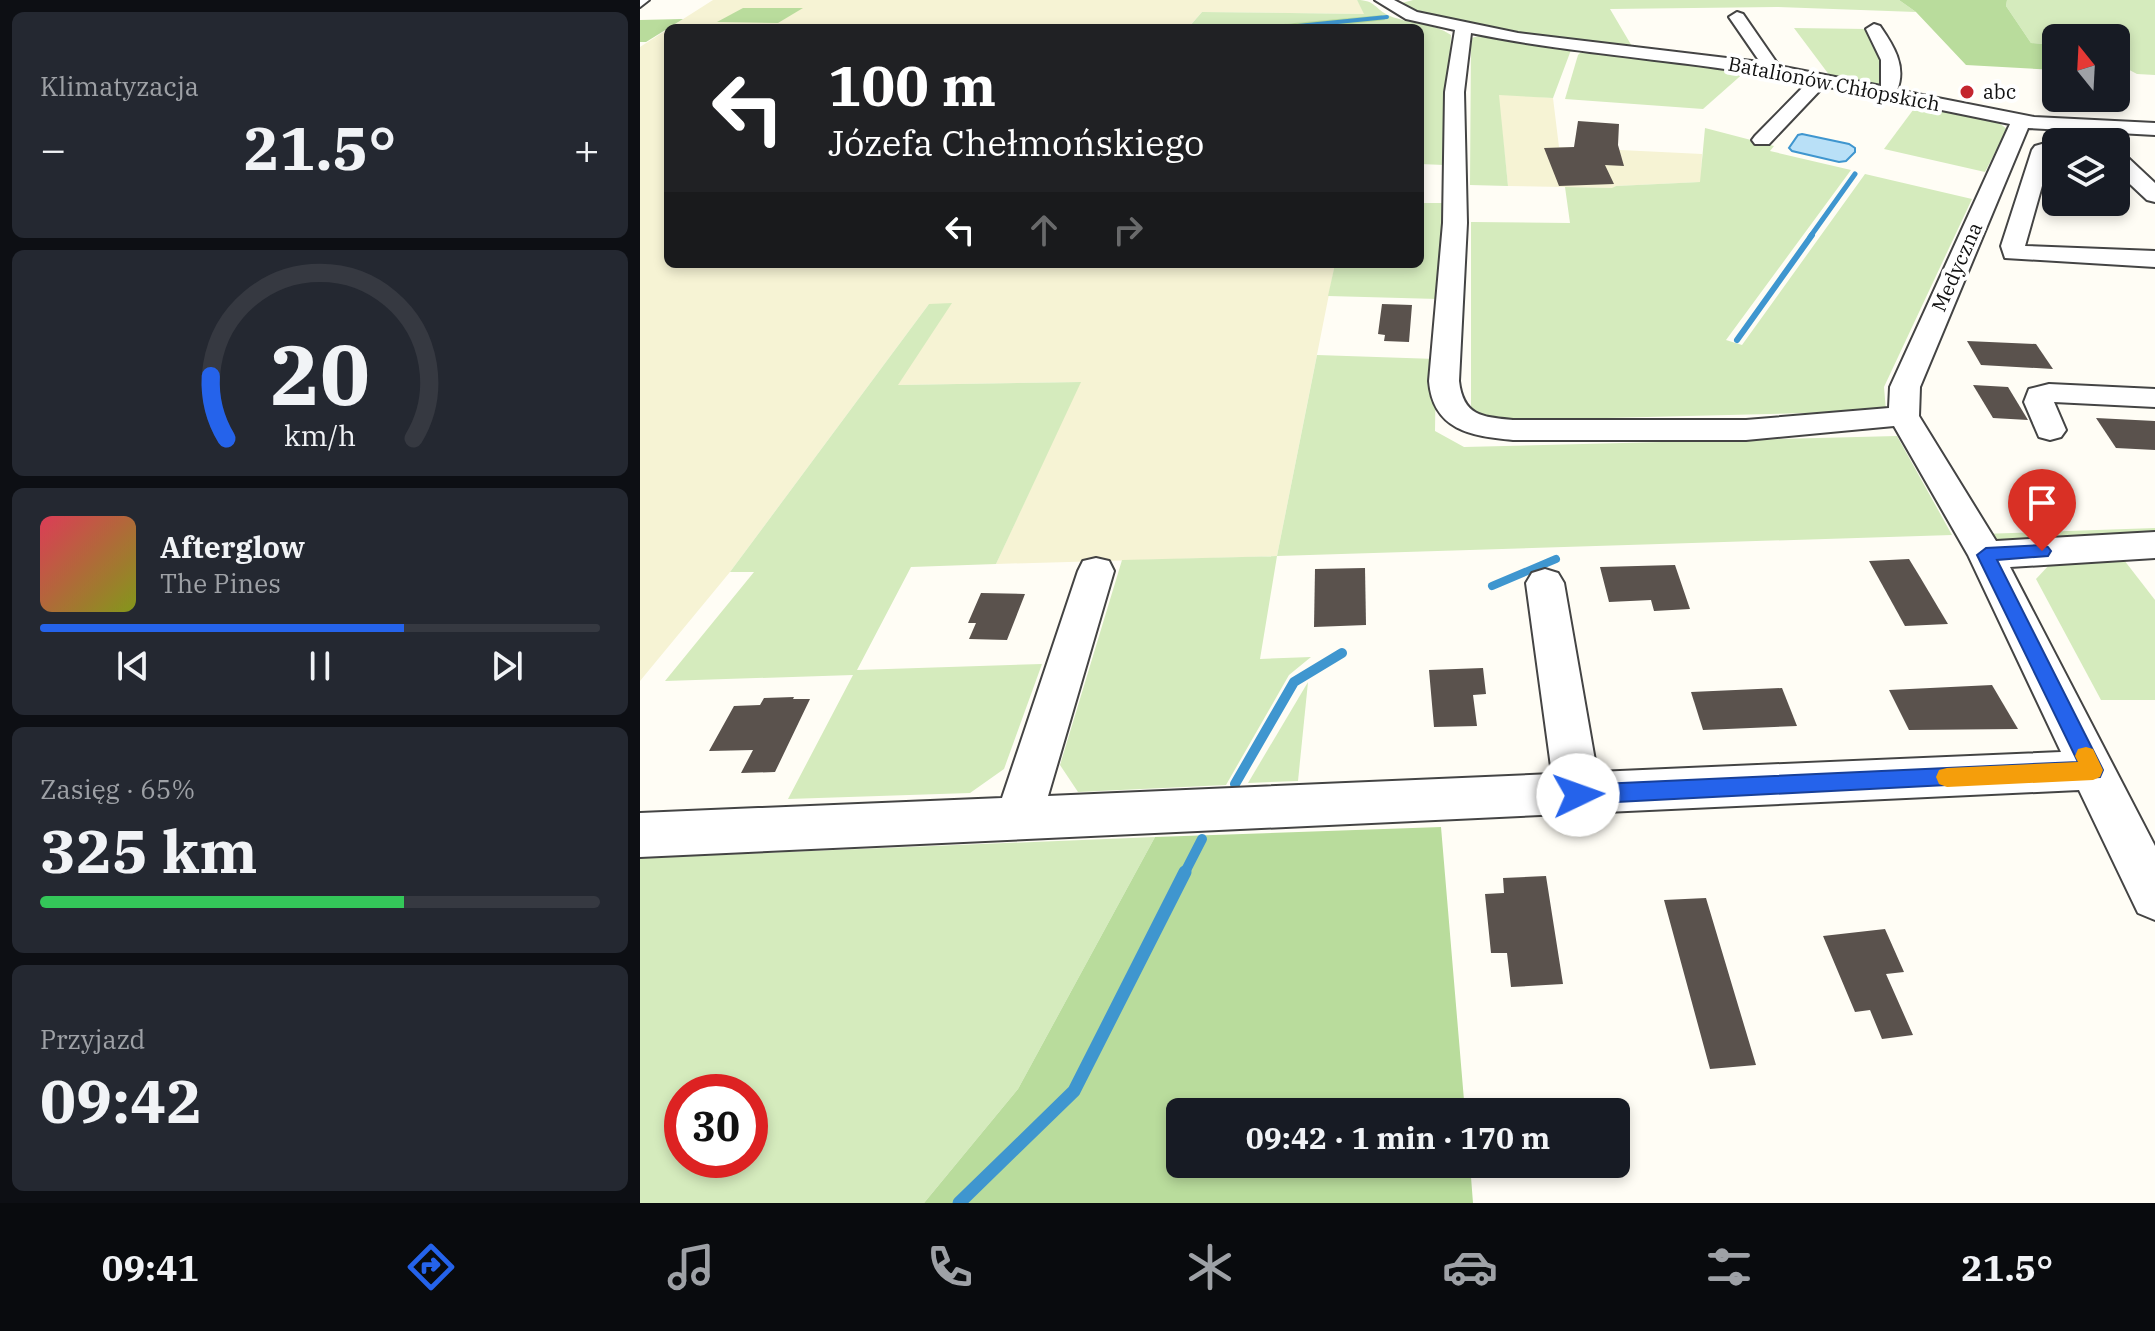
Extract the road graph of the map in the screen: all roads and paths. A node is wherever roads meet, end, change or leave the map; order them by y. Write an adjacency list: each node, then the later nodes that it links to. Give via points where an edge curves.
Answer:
1 (1383, 0): 3 (street, Batalionów Chłopskich, via 1412,16)
2 (1737, 17): 5 (street, via 1771,65)
3 (1464, 28): 5 (street, Batalionów Chłopskich); 20 (street, via 1456,69 1455,223 1444,381 1446,400 1460,417 1482,427 1601,431 1746,430)
4 (1874, 29): 7 (street, via 1890,57 1892,84)
5 (1768, 69): 6 (street, Batalionów Chłopskich)
6 (1820, 80): 7 (street, Batalionów Chłopskich); 12 (street)
7 (1886, 94): 8 (street, Batalionów Chłopskich)
8 (2021, 121): 9 (street, Batalionów Chłopskich); 16 (street, Medyczna)
9 (2078, 125): 10 (street); 11 (street, Batalionów Chłopskich)
10 (2081, 128)
11 (2155, 129)
12 (1762, 140)
13 (2042, 150): 17 (street)
14 (2130, 172): 15 (street)
15 (2155, 195)
16 (1966, 247): 17 (street); 20 (street, Medyczna, via 1905,387)
17 (2014, 253): 18 (street)
18 (2155, 259)
19 (2155, 398): 21 (street, via 2040,395)
20 (1904, 416): 23 (street)
21 (2050, 430)
22 (2155, 545): 23 (street)
23 (1986, 555): 26 (street)
24 (1096, 571): 28 (street)
25 (1545, 583): 27 (street)
26 (2093, 770): 27 (street); 30 (street)
27 (1578, 795): 28 (street)
28 (1018, 820): 29 (street)
29 (640, 835)
30 (2148, 869)

